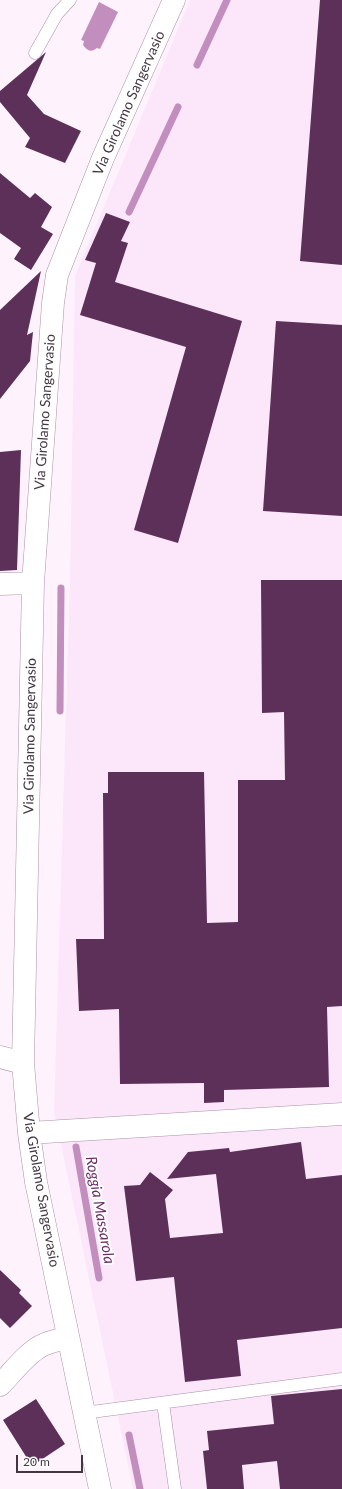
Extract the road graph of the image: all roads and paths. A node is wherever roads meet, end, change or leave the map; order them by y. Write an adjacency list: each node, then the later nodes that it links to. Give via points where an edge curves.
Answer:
1 (70, 0): 3 (lane, via 57,14)
2 (174, 0): 4 (street, Via Girolamo Sangervasio, via 103,158 57,275)
3 (35, 53)
4 (33, 583): 5 (street); 7 (street, Via Girolamo Sangervasio)
5 (0, 584)
6 (0, 1057): 7 (street)
7 (23, 1063): 9 (street, Via Girolamo Sangervasio)
8 (342, 1114): 9 (street)
9 (29, 1133): 10 (street, Via Girolamo Sangervasio, via 36,1182)
10 (68, 1338): 12 (street, via 40,1346); 14 (street, Via Girolamo Sangervasio)
11 (342, 1379): 13 (lane)
12 (0, 1385)
13 (163, 1403): 14 (lane); 16 (lane)
14 (84, 1413): 15 (street, Via Girolamo Sangervasio)
15 (100, 1489)
16 (175, 1489)

